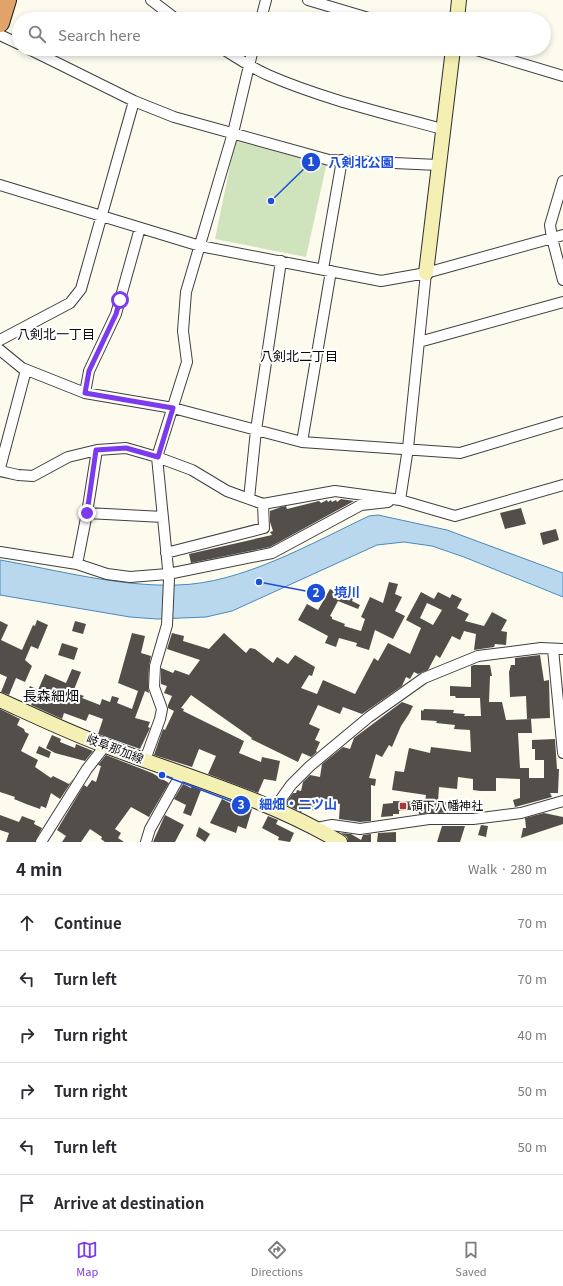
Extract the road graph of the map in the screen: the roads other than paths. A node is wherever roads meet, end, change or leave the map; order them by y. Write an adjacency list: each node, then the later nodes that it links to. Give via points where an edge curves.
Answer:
1 (7, 0): 10 (highway)
2 (151, 0): 6 (street)
3 (266, 0): 7 (street)
4 (308, 0): 8 (street)
5 (459, 0): 9 (main road)
6 (167, 12)
7 (263, 12)
8 (348, 12)
9 (458, 12)
10 (0, 23)
11 (0, 35): 12 (street)
12 (12, 41)
13 (43, 56): 20 (street)
14 (235, 56): 18 (street)
15 (251, 56): 18 (street)
16 (452, 56): 21 (main road)
17 (496, 56): 19 (street)
18 (249, 64): 21 (street, via 313,91); 22 (street)
19 (563, 76)
20 (134, 101): 22 (street, via 174,117); 27 (street)
21 (442, 129): 24 (main road)
22 (233, 133): 23 (street, via 329,160); 31 (street)
23 (342, 160): 24 (street); 33 (street)
24 (438, 165): 34 (main road)
25 (563, 181): 30 (street, via 550,226)
26 (0, 185): 27 (street)
27 (101, 216): 28 (street); 37 (street, via 81,288 70,304)
28 (140, 228): 31 (street); 41 (street, via 116,314 89,371)
29 (563, 235): 30 (street)
30 (552, 238): 34 (street); 35 (street)
31 (200, 246): 32 (street); 42 (street, via 186,292 183,331 187,362)
32 (281, 261): 33 (street); 44 (street)
33 (327, 270): 34 (street, via 381,281); 45 (street)
34 (426, 273): 38 (street)
35 (563, 280)
36 (563, 302): 38 (street)
37 (0, 340)
38 (419, 342): 46 (street)
39 (0, 350): 40 (street)
40 (26, 370): 41 (street); 49 (street)
41 (85, 393): 42 (street)
42 (173, 408): 44 (street); 48 (street)
43 (563, 422): 46 (street, via 460,453)
44 (256, 430): 45 (street); 51 (street)
45 (302, 442): 46 (street)
46 (408, 448): 52 (street)
47 (96, 450): 48 (street, via 126,448); 49 (street, via 68,457 33,476 18,475); 54 (street)
48 (158, 457): 51 (street, via 192,470 227,491); 55 (street)
49 (0, 469)
50 (563, 485): 52 (street, via 455,516)
51 (249, 499): 53 (street)
52 (400, 500): 53 (street, via 336,491); 59 (street, via 361,505 272,553)
53 (263, 504): 57 (street, via 264,528)
54 (87, 513): 55 (street); 58 (street)
55 (163, 517): 57 (street)
56 (0, 552): 58 (street)
57 (166, 553): 59 (street)
58 (77, 564): 59 (street, via 107,574)
59 (168, 577): 64 (street, via 167,625 155,666 154,687 162,709)
60 (558, 649): 63 (street); 67 (street, via 541,648 478,656 424,678 369,717 310,766)
61 (0, 700): 62 (main road, 岐阜那加線)
62 (105, 746): 64 (main road, 岐阜那加線); 69 (street, via 87,769)
63 (563, 753)
64 (145, 760): 65 (main road, 岐阜那加線)
65 (181, 774): 67 (main road, 岐阜那加線); 70 (street, via 150,829)
66 (563, 801): 68 (street, via 521,813 474,819 429,819 360,829 332,825)
67 (274, 809): 68 (main road, 岐阜那加線)
68 (317, 828): 71 (main road, 岐阜那加線)
69 (42, 842)
70 (146, 842)
71 (340, 842)

